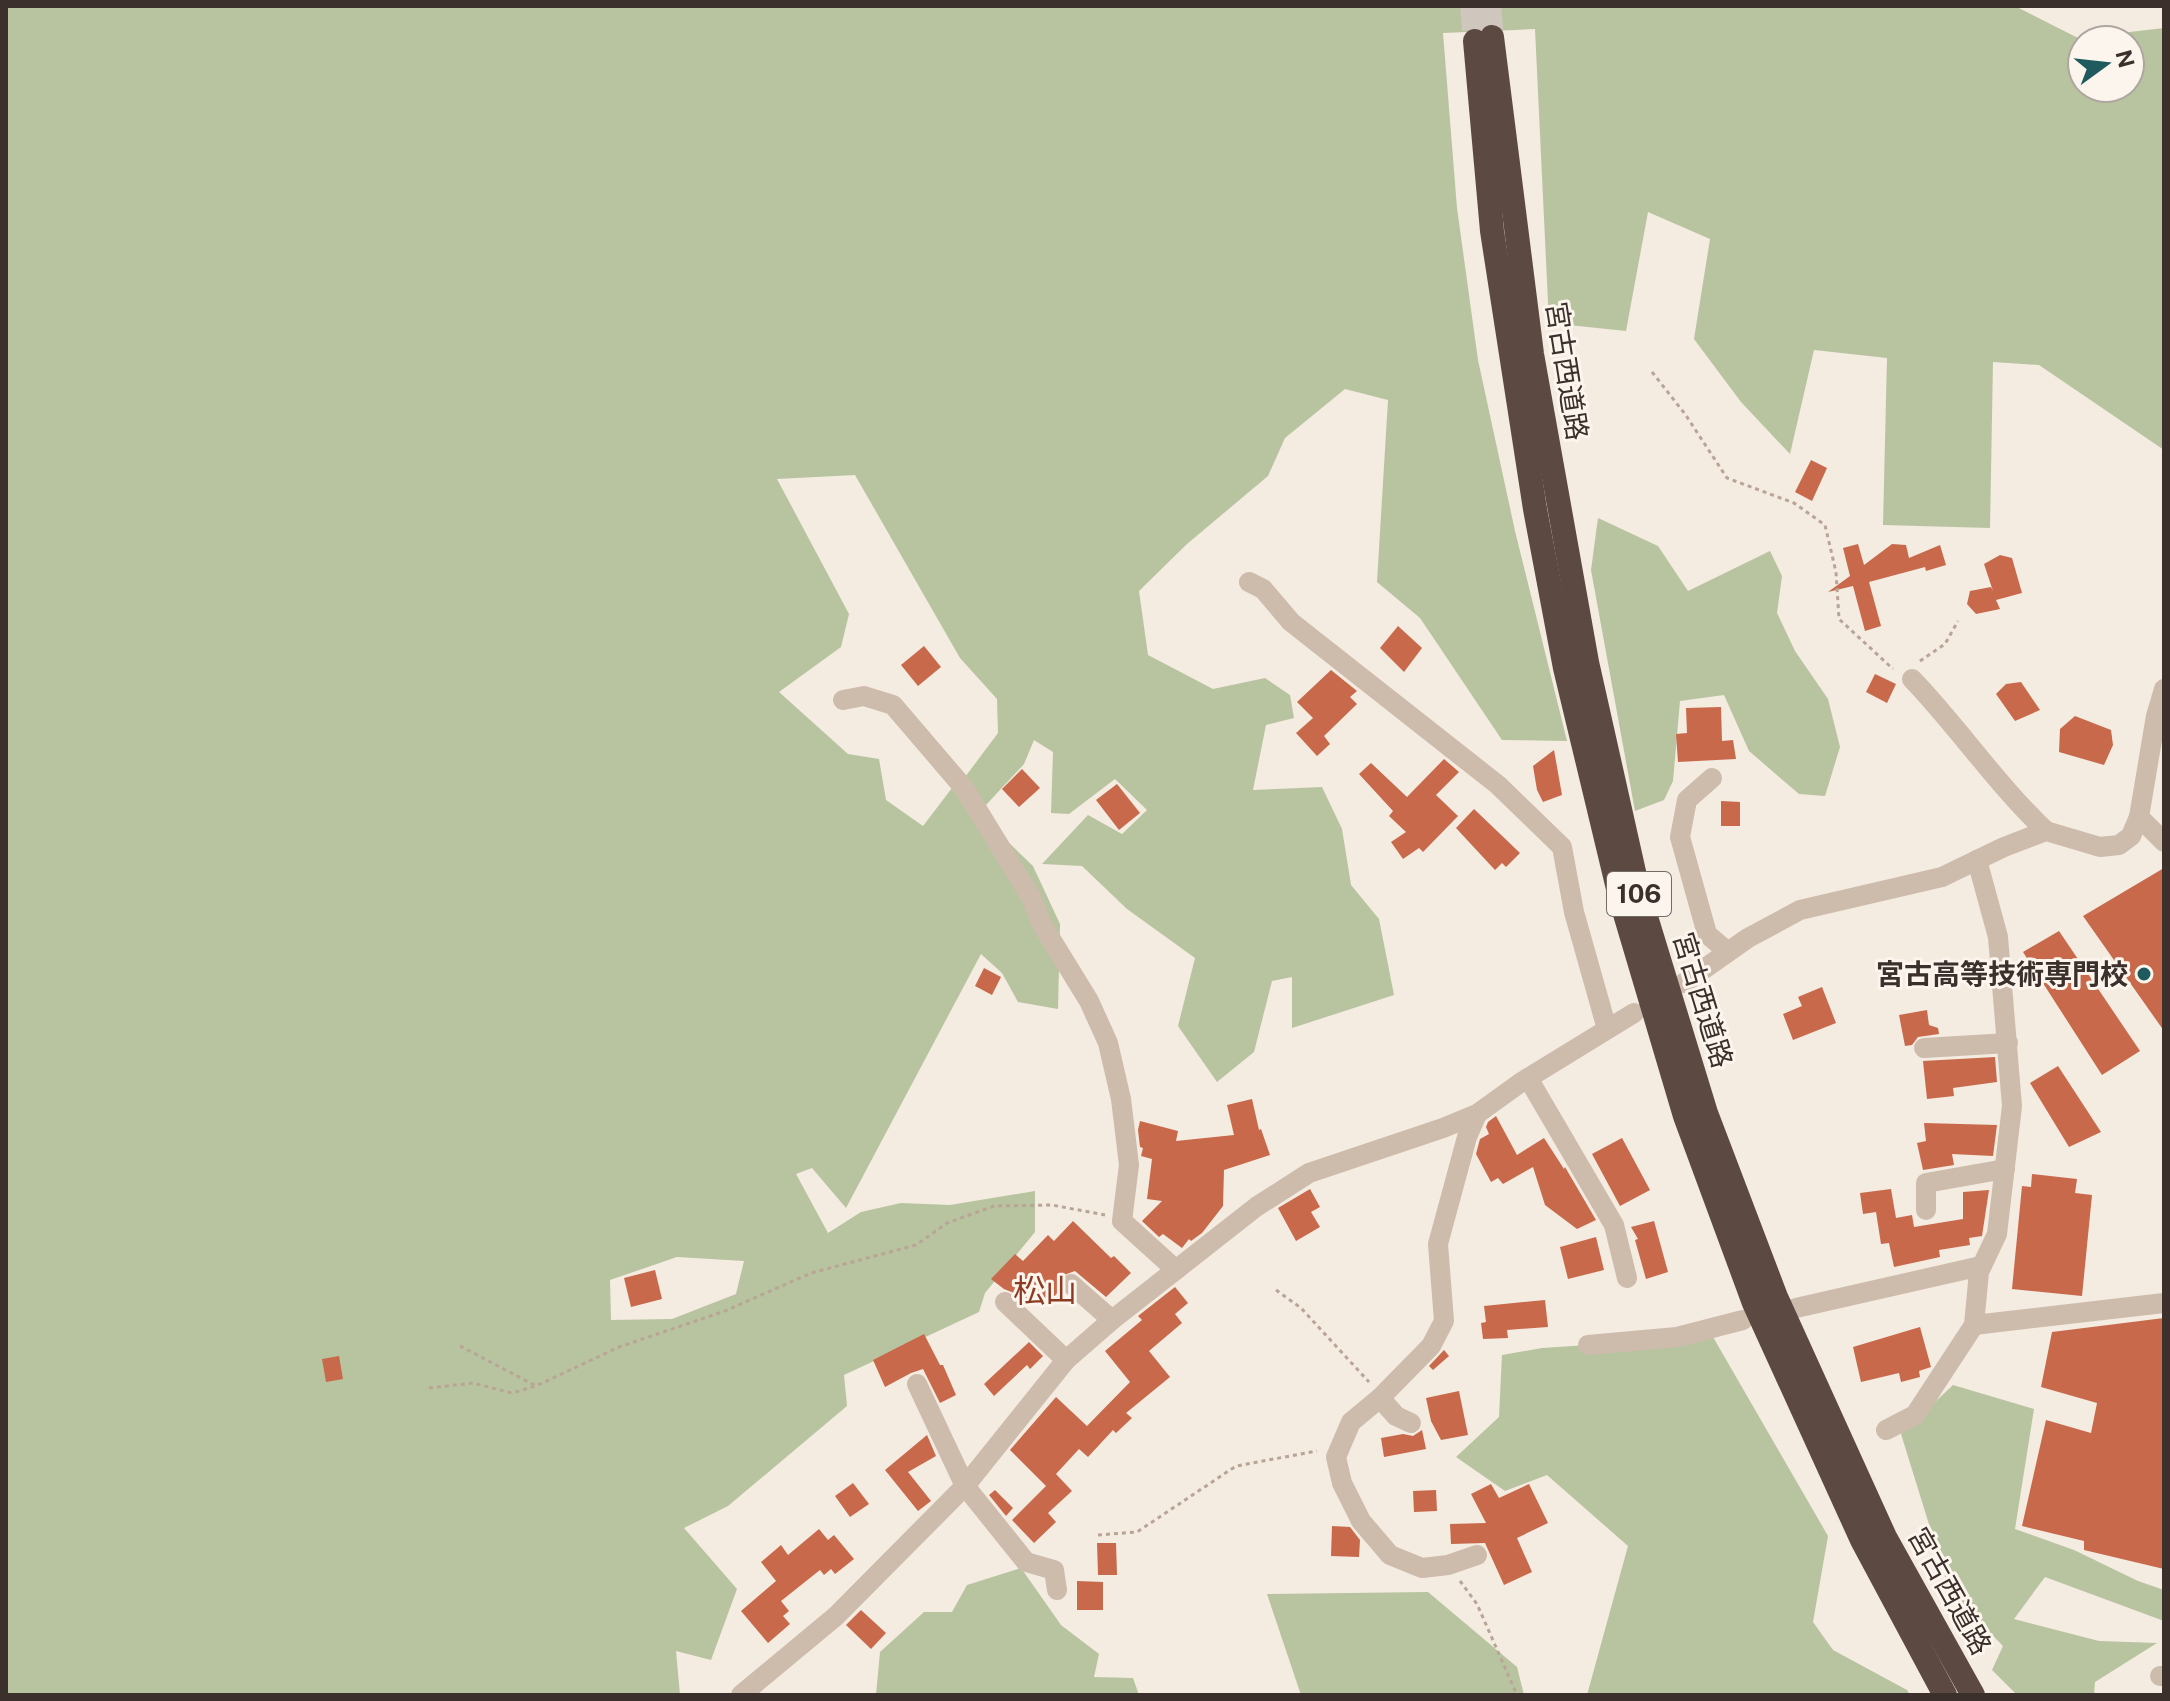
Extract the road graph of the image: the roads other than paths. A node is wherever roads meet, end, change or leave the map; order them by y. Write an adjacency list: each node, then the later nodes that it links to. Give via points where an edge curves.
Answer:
1 (1249, 582): 13 (street, via 1263,589 1291,622 1498,785 1562,847)
2 (1912, 679): 7 (street)
3 (2164, 689): 6 (street)
4 (843, 700): 21 (street, via 864,696 893,705 964,788 1032,899 1108,1043 1129,1165 1122,1221)
5 (1712, 778): 10 (street, via 1687,800 1680,837 1707,934)
6 (2139, 817): 7 (street, via 2131,836 2119,845 2100,847); 8 (street)
7 (2046, 831): 9 (street)
8 (2164, 842)
9 (1977, 860): 10 (street, via 1942,877 1800,910); 14 (street, via 1998,937)
10 (1728, 952): 11 (street)
11 (1684, 983)
12 (1634, 1013): 13 (street)
13 (1607, 1029): 16 (street)
14 (2008, 1043): 15 (street); 18 (street, via 2012,1106)
15 (1924, 1048)
16 (1528, 1078): 17 (street); 22 (street, via 1614,1225)
17 (1477, 1114): 21 (street, via 1309,1173); 33 (street, via 1438,1244 1444,1321 1431,1346)
18 (2005, 1169): 19 (street, via 1926,1183); 20 (street, via 1997,1234)
19 (1926, 1210)
20 (1981, 1266): 26 (street); 29 (street)
21 (1176, 1270): 27 (street)
22 (1627, 1278)
23 (1071, 1284): 27 (street)
24 (1005, 1302): 31 (street)
25 (2164, 1303): 29 (street)
26 (1796, 1308)
27 (1112, 1320): 31 (street)
28 (1743, 1320): 30 (street, via 1677,1337)
29 (1974, 1325): 35 (street, via 1915,1415)
30 (1588, 1345)
31 (1066, 1360): 36 (street)
32 (917, 1384): 36 (street)
33 (1380, 1398): 34 (street); 37 (street, via 1351,1422 1336,1457 1361,1521 1390,1555 1422,1568)
34 (1411, 1423)
35 (1886, 1430)
36 (965, 1486): 38 (street, via 1026,1562 1054,1570); 39 (street, via 836,1616)
37 (1477, 1555)
38 (1057, 1590)
39 (741, 1695)
40 (1945, 1695): 41 (highway, 宮古西道路 / 106, via 1862,1540 1754,1303 1685,1116 1620,897 1565,668 1535,509 1492,231 1483,39 1587,662 1639,894 1706,1113 1776,1297 1885,1537)
41 (1973, 1695)

